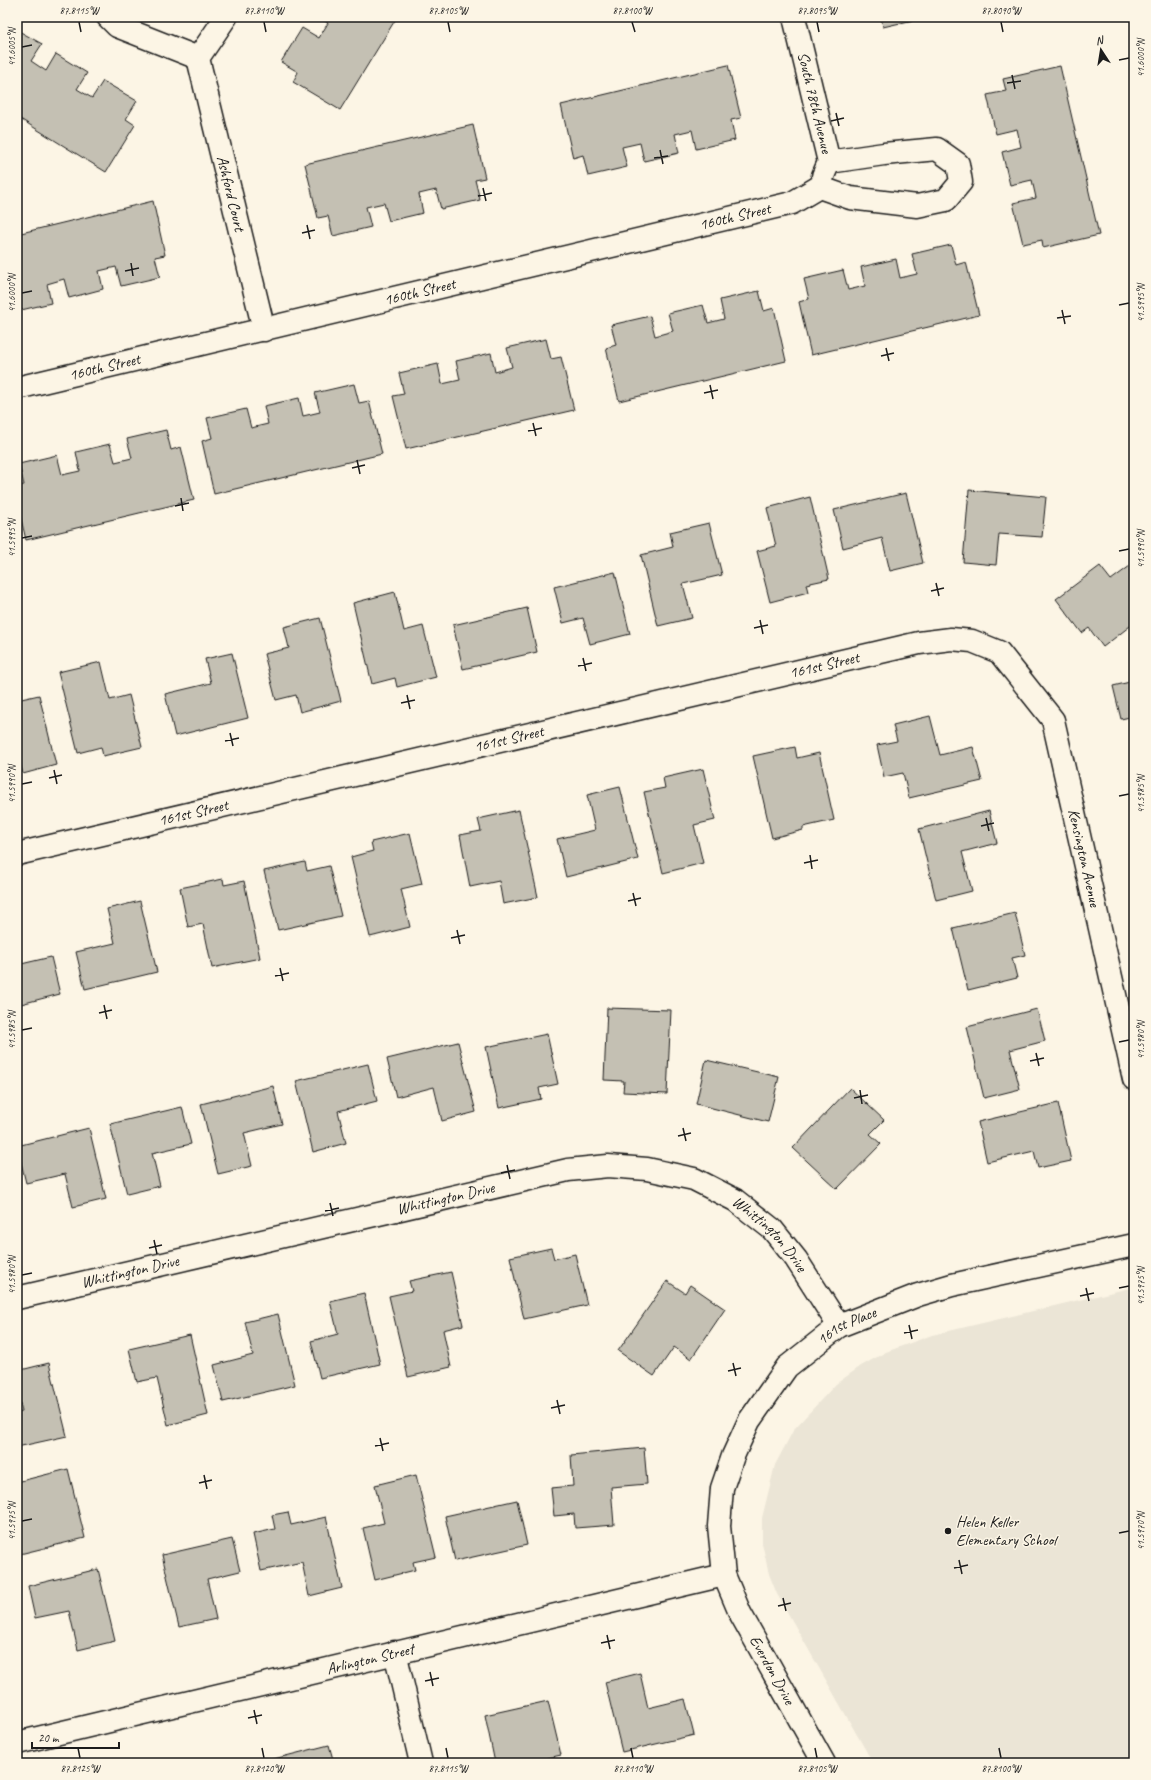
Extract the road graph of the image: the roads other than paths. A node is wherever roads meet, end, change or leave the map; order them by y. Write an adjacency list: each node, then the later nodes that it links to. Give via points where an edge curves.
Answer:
1 (108, 17): 4 (street, via 117,26)
2 (226, 17): 4 (street)
3 (794, 17): 5 (street, South 78th Avenue)
4 (198, 58): 7 (street, Ashford Court)
5 (829, 162): 6 (street, South 78th Avenue); 6 (street, via 937,149 958,164 961,182 946,200 917,206 850,198)
6 (819, 187): 7 (street, 160th Street, via 792,203)
7 (264, 330): 8 (street, 160th Street)
8 (17, 388)
9 (999, 652): 10 (street, 161st Street, via 972,641 951,639 919,644); 11 (street, Kensington Avenue, via 1053,720)
10 (17, 854)
11 (1134, 1079)
12 (1134, 1245): 14 (street, 161st Place, via 952,1285 918,1295)
13 (17, 1298): 14 (street, Whittington Drive, via 568,1170 608,1166 694,1179 735,1200 772,1229 796,1259)
14 (839, 1326): 15 (street, 161st Place, via 787,1367 746,1428 733,1456 722,1488 719,1526)
15 (724, 1575): 16 (street, Arlington Street); 19 (street, Everdon Drive, via 740,1613)
16 (394, 1652): 17 (street, Arlington Street); 18 (street)
17 (17, 1743)
18 (421, 1763)
19 (824, 1763)

